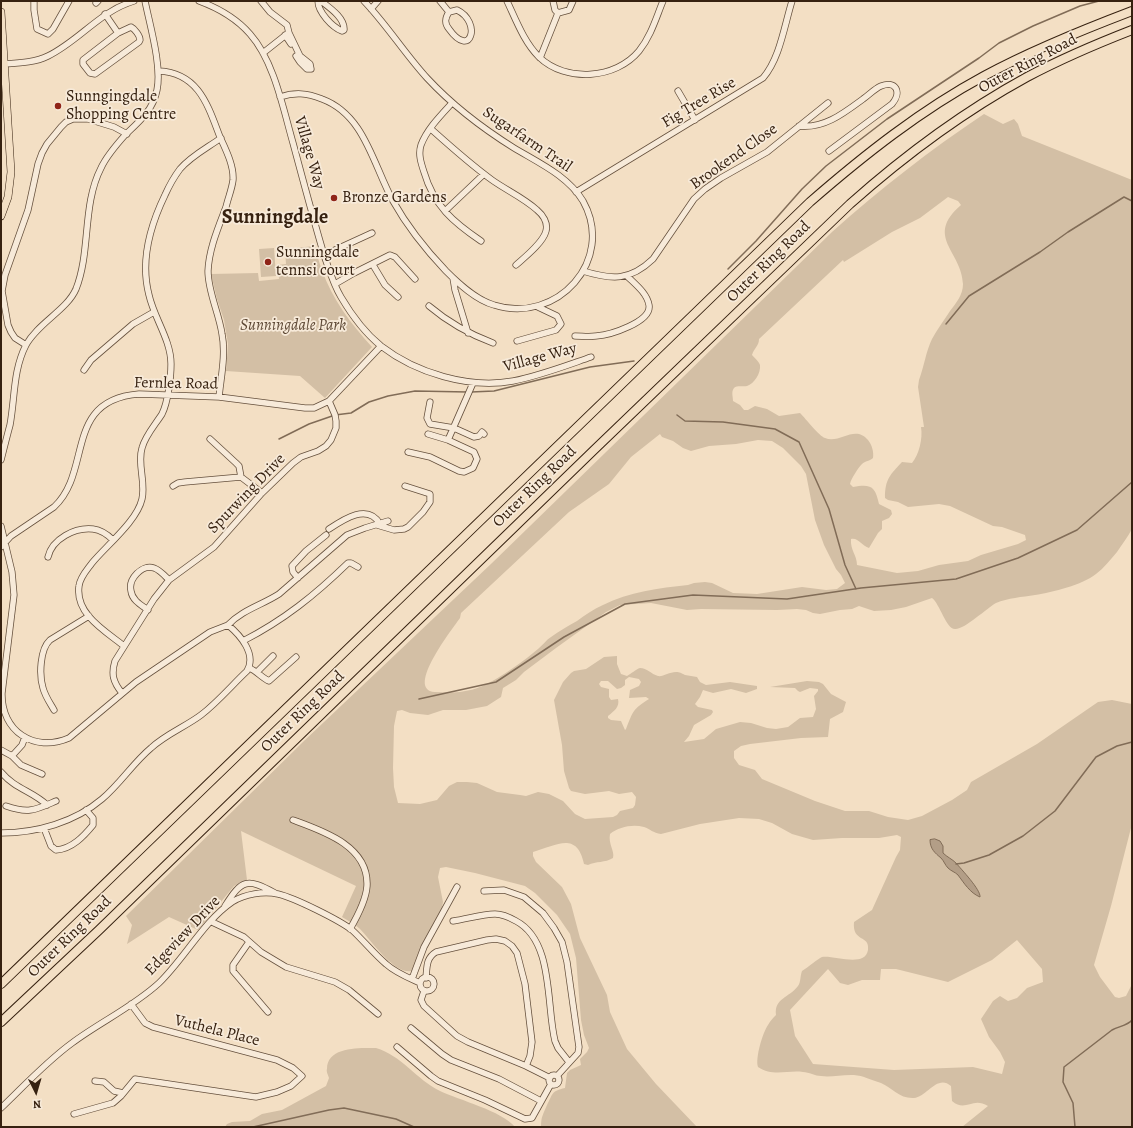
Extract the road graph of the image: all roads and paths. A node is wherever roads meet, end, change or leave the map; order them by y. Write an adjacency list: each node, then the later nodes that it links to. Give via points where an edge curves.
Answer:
1 (34, 1): 2 (street, via 36,27 48,34)
2 (69, 1)
3 (134, 1): 22 (street)
4 (145, 1): 29 (street)
5 (199, 1): 26 (street, Village Way, via 217,8 239,23)
6 (261, 1): 25 (street, via 270,12 288,25)
7 (318, 1): 8 (street, via 319,9 342,32 344,24)
8 (321, 1)
9 (364, 1): 17 (street, Sugarfarm Trail)
10 (378, 1): 17 (street)
11 (440, 1): 20 (street)
12 (507, 1): 27 (street, via 524,36)
13 (553, 1): 21 (street)
14 (573, 1): 21 (street, via 569,10)
15 (663, 1): 27 (street, via 645,43 621,66 596,74 572,73)
16 (792, 1): 34 (street, Fig Tree Rise, via 770,70 763,78)
17 (371, 9): 33 (street, Sugarfarm Trail, via 425,76)
18 (1132, 11): 129 (highway, Outer Ring Road, via 1059,40 984,76 904,127 834,181)
19 (1, 12): 28 (main road)
20 (449, 12): 20 (street, via 462,12 472,25 472,33 467,40 455,38 446,26)
21 (558, 13): 27 (street)
22 (105, 14): 24 (street); 28 (street, via 47,57 36,61)
23 (1132, 30): 134 (highway, Outer Ring Road, via 1063,59 1010,87 946,128 880,177)
24 (118, 33): 24 (street, via 131,27 140,40 94,74 90,73 83,60)
25 (287, 34): 25 (street, via 300,56 311,69 307,69 300,62); 26 (street)
26 (263, 53): 31 (street, Village Way)
27 (540, 58)
28 (3, 64): 43 (main road, via 11,172 8,197)
29 (159, 71): 37 (street, via 158,88 150,108); 38 (street, via 183,77 200,92 206,100)
30 (678, 91): 34 (street)
31 (280, 97): 46 (street, Village Way); 51 (street, Sugarfarm Trail, via 295,93 309,94 329,101 345,112 364,139 393,201 413,231)
32 (828, 102): 35 (street, Brookend Close)
33 (452, 103): 36 (street); 41 (street, Sugarfarm Trail, via 491,133 560,176)
34 (696, 120): 41 (street, Fig Tree Rise)
35 (799, 126): 39 (street, via 814,127 823,124 881,86 892,85 898,94 892,104); 50 (street, Brookend Close, via 767,152 705,189 694,199 653,259 641,270)
36 (431, 129): 40 (street); 42 (street, via 419,152 420,161 427,184)
37 (127, 134): 62 (street, via 108,156 97,178 75,290 39,327); 62 (street, via 88,118 73,119 61,127 42,153 28,210 5,275 2,291 11,332)
38 (221, 138): 57 (street, via 180,170 170,184 156,215 146,262 147,284); 68 (street, via 230,162 233,181 212,244 208,271 222,334)
39 (829, 151)
40 (484, 174): 42 (street); 48 (street, via 538,210 546,223 543,238)
41 (576, 192): 49 (street, Sugarfarm Trail, via 588,213 591,225 591,249)
42 (444, 211): 45 (street, via 459,226)
43 (1, 216)
44 (372, 233): 46 (street)
45 (481, 241)
46 (324, 255): 53 (street, Village Way)
47 (372, 264): 52 (street, via 393,255); 53 (street); 54 (street, via 385,285)
48 (516, 265)
49 (583, 271): 50 (street, Brookend Close, via 606,277); 56 (street, Sugarfarm Trail, via 566,292)
50 (627, 276): 59 (street, via 646,296 649,306 647,316 605,335)
51 (453, 278): 56 (street, Sugarfarm Trail, via 492,305 516,309); 58 (street)
52 (415, 279)
53 (335, 284): 63 (street, Village Way, via 354,316)
54 (398, 297)
55 (429, 306): 58 (street, via 442,318)
56 (538, 307): 60 (street, via 557,316 560,324 556,330)
57 (154, 312): 65 (street, via 132,324 91,360); 67 (street, via 171,356)
58 (468, 333): 61 (street)
59 (574, 336)
60 (517, 341)
61 (493, 343)
62 (26, 345): 76 (street, via 19,360 10,425)
63 (381, 346): 66 (street, Village Way, via 426,370); 69 (street, Fernlea Road)
64 (591, 357): 66 (street, Village Way, via 512,381)
65 (84, 370)
66 (473, 383): 71 (street)
67 (167, 395): 68 (street, Fernlea Road); 88 (street, via 162,412 142,448 143,492 140,507); 89 (street, Fernlea Road, via 129,395 112,400 103,406 84,431 65,494 54,507 17,532)
68 (219, 397): 69 (street, Fernlea Road, via 305,408 314,408)
69 (329, 401): 82 (street, Spurwing Drive, via 336,421 331,440 326,446 293,463)
70 (430, 402): 71 (street, via 427,418 430,424)
71 (454, 428): 73 (street, via 474,437 482,432); 75 (street)
72 (428, 434): 75 (street)
73 (484, 434)
74 (210, 439): 79 (street, via 236,463)
75 (448, 440): 77 (street, via 474,452 477,459 473,468 469,471 459,471 430,457)
76 (3, 445): 78 (street)
77 (408, 452)
78 (1, 460)
79 (241, 476): 80 (street, via 178,483); 82 (street)
80 (173, 486)
81 (405, 486): 84 (street, via 430,494 430,502 423,512 404,529 394,530)
82 (262, 493): 93 (street, Spurwing Drive, via 214,547)
83 (388, 521): 84 (street)
84 (378, 524): 86 (street, via 374,516 364,514 344,519); 92 (street, via 347,535)
85 (1, 526): 89 (street)
86 (329, 529)
87 (326, 535): 92 (street, via 292,566)
88 (113, 540): 90 (street, via 93,529 76,531 52,547); 95 (street, via 85,571 79,586 81,602)
89 (3, 545): 104 (street, via 12,572 14,595)
90 (48, 557)
91 (358, 567): 97 (street, via 351,562 348,563 291,613)
92 (298, 578): 96 (street, via 279,594 235,617)
93 (169, 580): 94 (street, Spurwing Drive); 94 (street, via 154,568 142,570 133,579 130,585 132,596)
94 (148, 610): 98 (street, Spurwing Drive)
95 (89, 616): 98 (street); 105 (street, via 50,640 44,649 43,688)
96 (228, 625): 97 (street); 103 (street, via 210,632)
97 (243, 641): 101 (street, via 249,652)
98 (124, 646): 103 (street, Spurwing Drive, via 115,661 112,676)
99 (273, 656): 102 (street)
100 (296, 657): 102 (street, via 269,681)
101 (249, 668): 102 (street); 114 (street, via 210,708 151,748 103,798)
102 (257, 672)
103 (122, 693): 106 (street, via 69,738 45,743)
104 (2, 710): 106 (street, via 13,727)
105 (54, 710)
106 (25, 737): 108 (street, via 22,745)
107 (1, 750): 108 (street)
108 (12, 756): 110 (street, via 21,765)
109 (1, 772): 112 (street, via 11,783)
110 (42, 774)
111 (56, 801): 112 (street)
112 (47, 805): 113 (street, via 24,811)
113 (6, 806)
114 (86, 810): 116 (street); 116 (street, via 93,818 93,825 80,839 63,849 56,850 51,846)
115 (293, 820): 124 (street, via 324,831 342,841 364,866 367,888)
116 (44, 828): 117 (street)
117 (1, 833)
118 (457, 887): 127 (street, via 424,947)
119 (484, 891): 137 (street, via 504,890 524,897 543,913 562,942 580,1047)
120 (279, 895): 121 (street, Edgeview Drive, via 267,893 246,896 231,903); 121 (street, via 257,883 244,884 235,891); 124 (street, Edgeview Drive, via 313,909)
121 (222, 911): 123 (street, Edgeview Drive)
122 (453, 921): 137 (street, via 486,915 503,915 522,924 532,934 542,955 555,1041)
123 (212, 922): 125 (street, via 236,932); 131 (street, Edgeview Drive, via 175,967)
124 (350, 929): 127 (street, Edgeview Drive, via 386,965)
125 (249, 942): 132 (street, via 233,965 233,971); 133 (street, via 275,962 335,982)
126 (426, 978): 128 (street); 130 (street, via 431,979 433,985 430,990); 138 (street, via 428,961 436,952 496,939 512,946 517,953 525,984 532,1042)
127 (412, 979): 128 (street, Edgeview Drive)
128 (420, 983): 130 (street)
129 (1, 984)
130 (424, 991): 138 (street, via 421,1000 424,1006 457,1036)
131 (131, 1004): 142 (street, Vuthela Place, via 146,1023 153,1027 277,1060 302,1076 291,1086 256,1098 135,1079); 144 (street, Edgeview Drive, via 72,1042)
132 (268, 1012)
133 (378, 1014)
134 (1, 1022)
135 (411, 1028): 143 (street, via 451,1060 504,1081)
136 (397, 1047): 143 (street, via 438,1081 525,1119 532,1118)
137 (569, 1062): 139 (street)
138 (526, 1066): 140 (street)
139 (557, 1076): 140 (street, via 552,1076); 140 (street, via 558,1084)
140 (550, 1081): 143 (street)
141 (95, 1082): 142 (street, via 104,1082 114,1091)
142 (123, 1094): 145 (street, via 113,1103)
143 (541, 1101)
144 (1, 1108)
145 (74, 1114)

